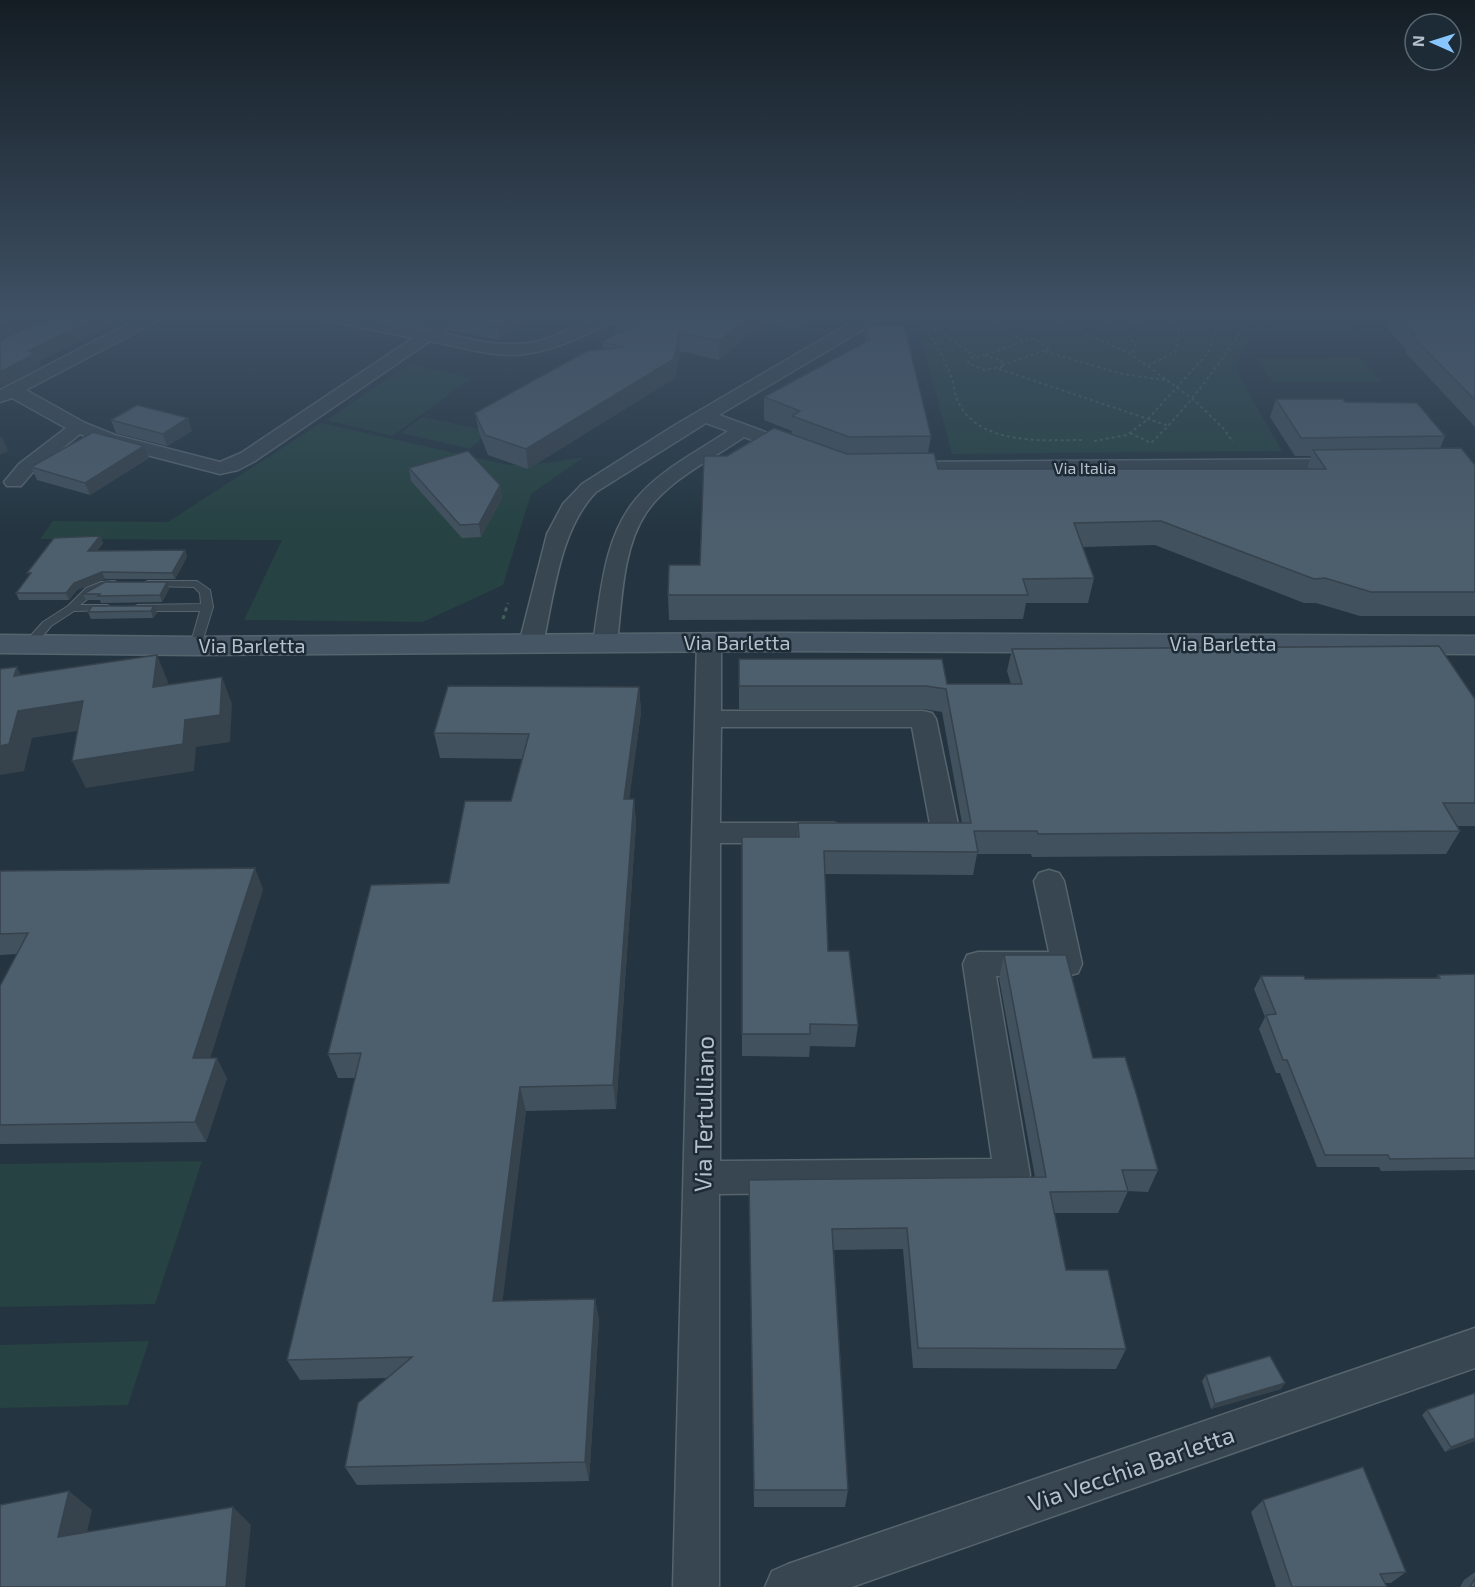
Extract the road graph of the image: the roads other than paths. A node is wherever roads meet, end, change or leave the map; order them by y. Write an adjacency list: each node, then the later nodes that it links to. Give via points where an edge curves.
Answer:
1 (351, 387): 5 (street, via 248,457 220,468 108,439)
2 (757, 387): 4 (street)
3 (6, 394): 5 (street)
4 (705, 416): 6 (street); 16 (street, via 589,488 573,504 558,534)
5 (78, 427): 10 (street)
6 (743, 429): 7 (street); 14 (street, via 666,483 636,514 623,542)
7 (812, 456)
8 (1361, 464): 9 (street, Via Italia)
9 (879, 468)
10 (14, 482)
11 (207, 607): 12 (lane); 12 (lane, via 206,592 197,584 105,584 82,594); 19 (lane)
12 (72, 608): 17 (lane, via 47,624)
13 (709, 642): 14 (main road, Via Barletta); 18 (main road, Via Barletta); 20 (street, Via Tertulliano)
14 (605, 643): 16 (main road, Via Barletta)
15 (0, 644): 17 (main road, Via Barletta)
16 (531, 644): 19 (main road, Via Barletta)
17 (28, 645): 19 (main road, Via Barletta)
18 (1475, 645)
19 (196, 646)
20 (708, 719): 21 (street, Via Tertulliano); 23 (street, via 923,719 946,834)
21 (706, 833): 22 (street); 25 (street, Via Tertulliano)
22 (862, 833)
23 (898, 834)
24 (1049, 881): 25 (street, via 1067,964 978,964 1012,1175)
25 (702, 1178): 27 (street, Via Tertulliano)
26 (1475, 1348): 28 (street, Via Vecchia Barletta)
27 (696, 1587)
28 (788, 1587)

